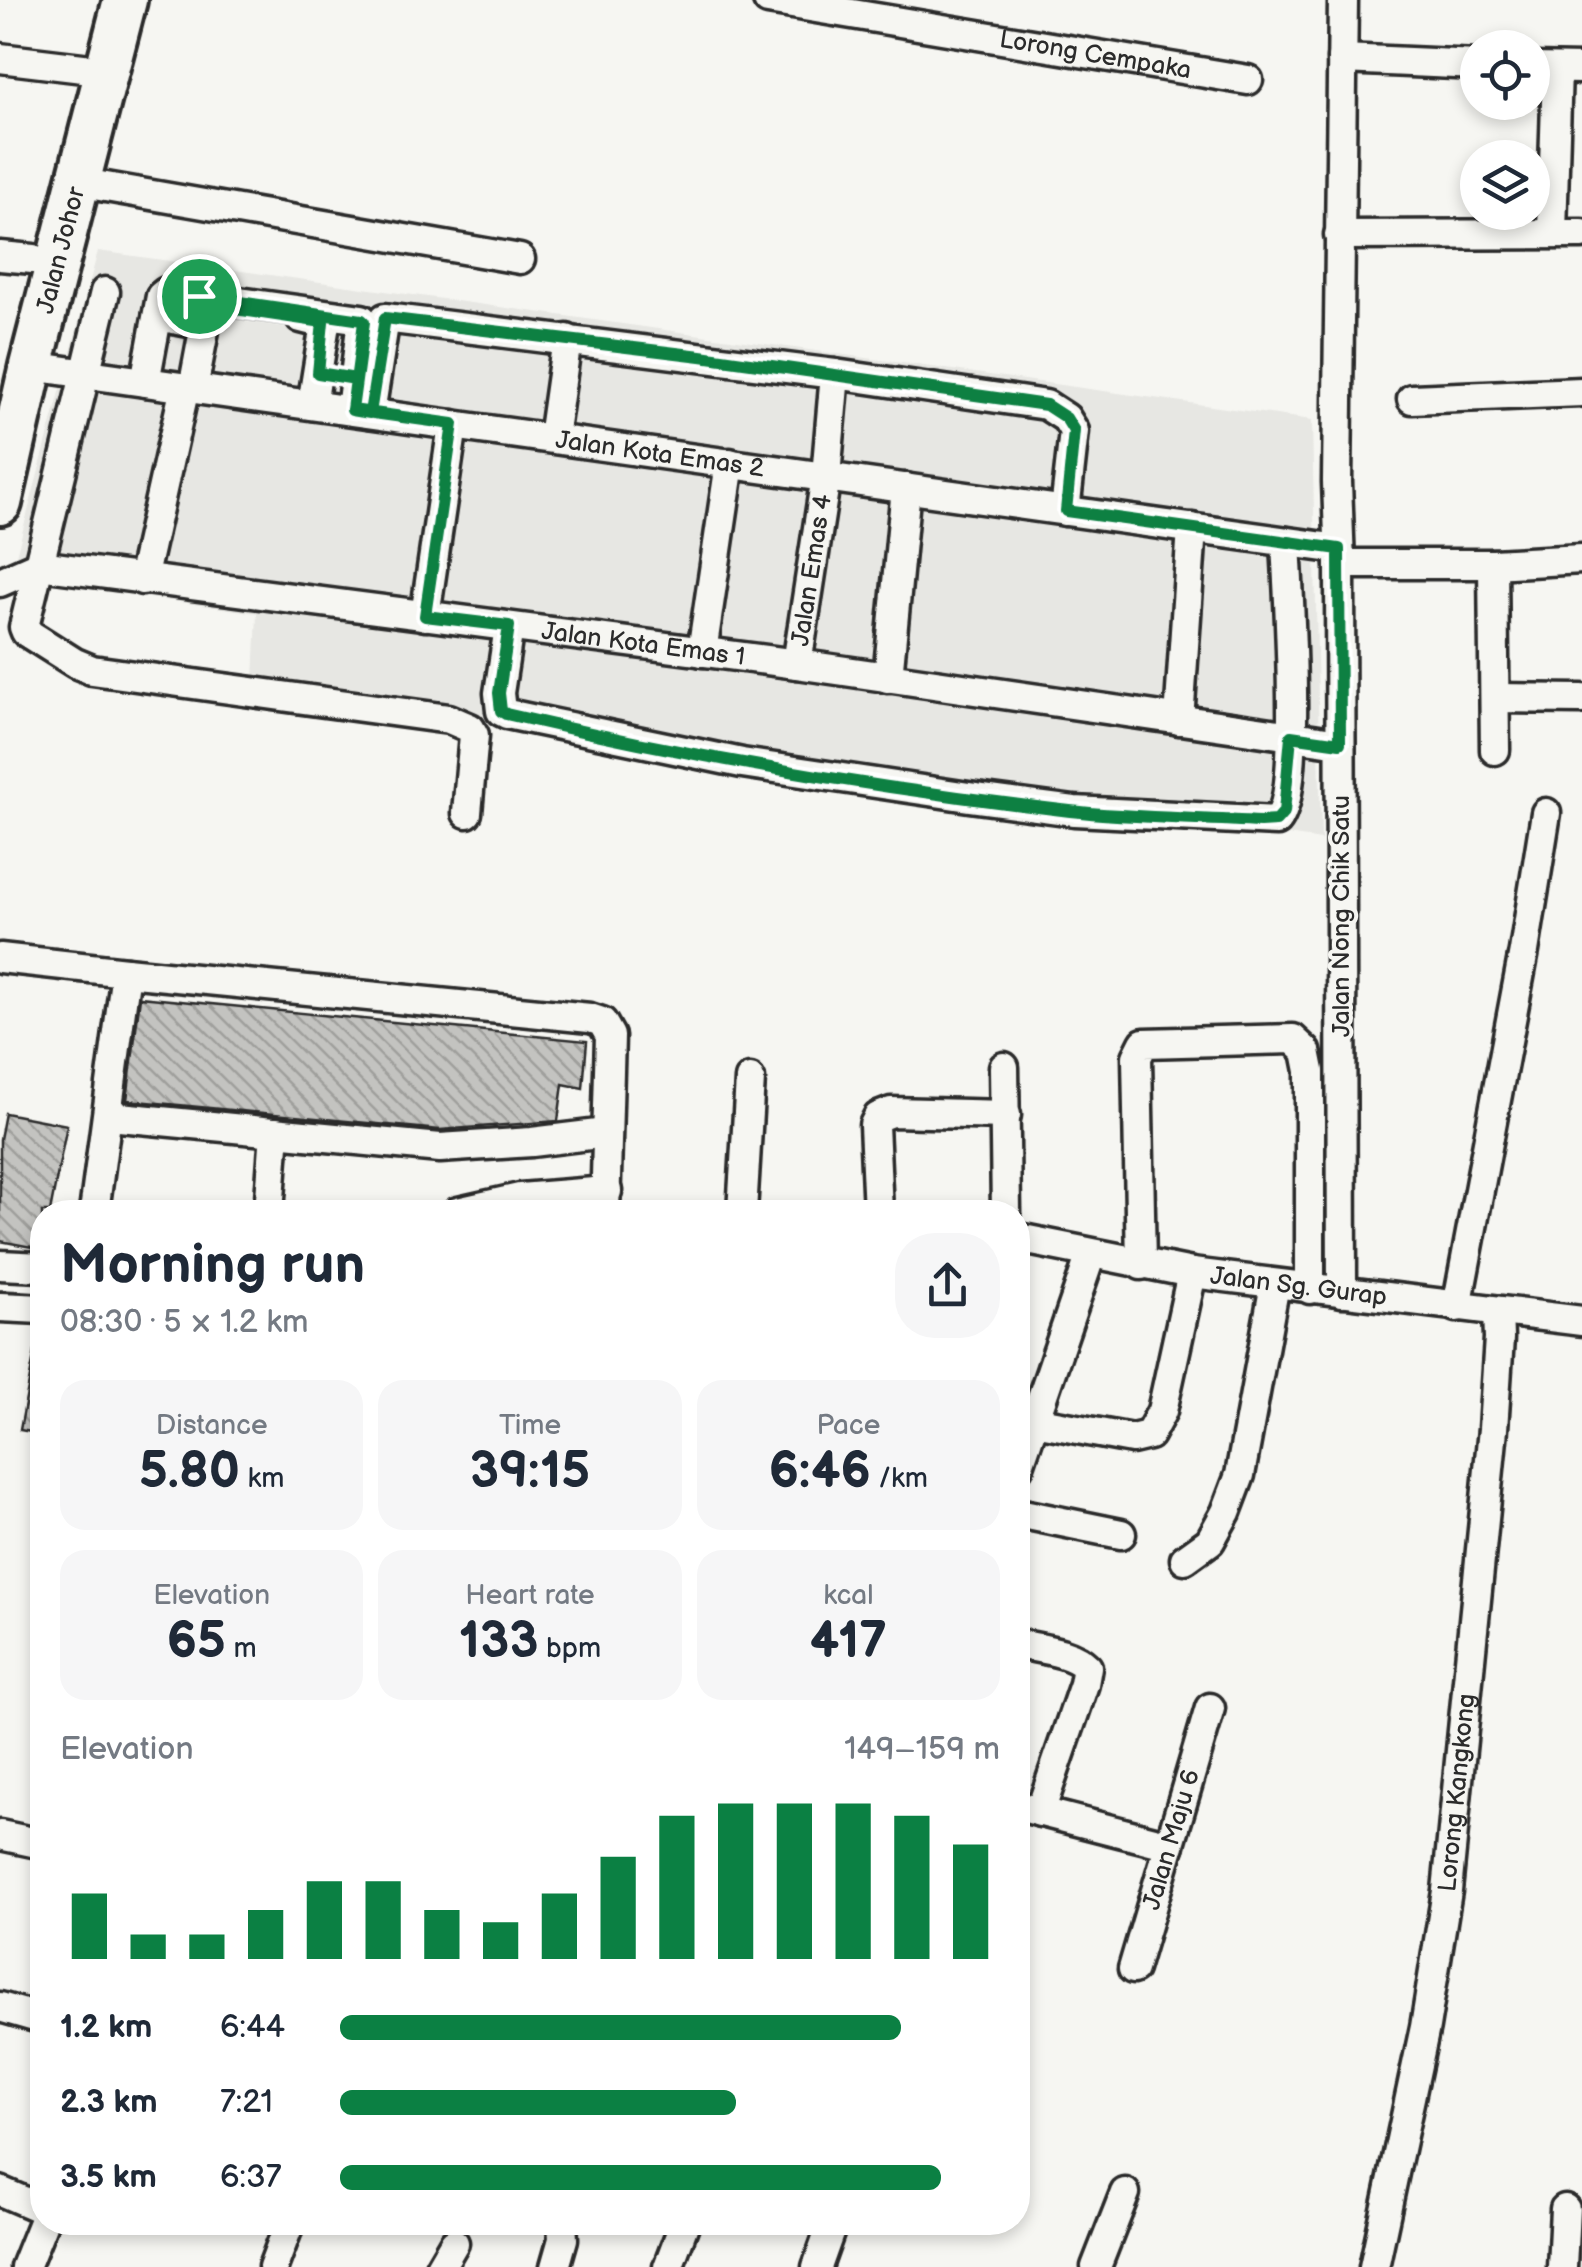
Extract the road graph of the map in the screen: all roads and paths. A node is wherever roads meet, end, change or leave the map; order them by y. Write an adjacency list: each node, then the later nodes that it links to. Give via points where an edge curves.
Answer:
1 (99, 0): 8 (highway, Jalan Johor)
2 (125, 0): 11 (highway, Jalan Johor)
3 (768, 0): 10 (street, Lorong Cempaka)
4 (1343, 0): 6 (street, Jalan Nong Chik Satu)
5 (0, 58): 8 (street)
6 (1342, 59): 7 (street); 14 (street, Jalan Nong Chik Satu)
7 (1460, 64)
8 (83, 68): 15 (highway, Jalan Johor)
9 (1557, 68): 12 (street)
10 (1248, 80)
11 (77, 182): 16 (street); 24 (highway, Jalan Johor)
12 (1552, 232): 13 (street); 14 (street)
13 (1582, 234)
14 (1339, 236): 41 (street, Jalan Nong Chik Satu)
15 (16, 258): 24 (highway, Jalan Johor)
16 (520, 259)
17 (104, 292): 22 (street)
18 (199, 296): 19 (street, via 163,292); 21 (street, via 207,305 323,322); 25 (street, via 362,320)
19 (158, 316): 26 (street); 27 (street, via 204,325)
20 (567, 339): 23 (street); 31 (street, via 385,318); 33 (street)
21 (318, 373): 25 (street); 30 (street)
22 (86, 374): 24 (street, Jalan Kota Emas 2); 26 (street, Jalan Kota Emas 2); 44 (street)
23 (835, 374): 35 (street, Jalan Emas 4); 38 (street, via 1046,405 1074,431)
24 (16, 377): 37 (highway, Jalan Johor)
25 (356, 379): 31 (street)
26 (145, 382): 27 (street, Jalan Kota Emas 2)
27 (189, 388): 30 (street, Jalan Kota Emas 2); 45 (street)
28 (1582, 392): 29 (street)
29 (1412, 399)
30 (312, 405): 31 (street, Jalan Kota Emas 2)
31 (361, 411): 32 (street, Jalan Kota Emas 2)
32 (453, 424): 33 (street, Jalan Kota Emas 2); 47 (street)
33 (554, 438): 34 (street, Jalan Kota Emas 2)
34 (730, 463): 35 (street, Jalan Kota Emas 2); 49 (street)
35 (826, 476): 36 (street, Jalan Kota Emas 2); 50 (street, Jalan Emas 4)
36 (906, 488): 38 (street, Jalan Kota Emas 2); 51 (street)
37 (0, 503)
38 (1066, 511): 39 (street, Jalan Kota Emas 2)
39 (1192, 528): 40 (street, Jalan Kota Emas 2); 54 (street)
40 (1286, 542): 41 (street, Jalan Kota Emas 2); 55 (street)
41 (1340, 556): 43 (street, Jalan Kota Emas 2); 56 (street, Jalan Nong Chik Satu)
42 (1582, 560): 43 (street, Jalan Kota Emas 2)
43 (1492, 564): 52 (street)
44 (39, 565): 45 (street, Jalan Kota Emas 1); 46 (street); 58 (street, via 26,632 82,668 449,719 470,728)
45 (142, 580): 47 (street, Jalan Kota Emas 1)
46 (0, 582)
47 (425, 616): 48 (street, Jalan Kota Emas 1)
48 (509, 626): 49 (street, Jalan Kota Emas 1); 55 (street, via 499,693 506,714 742,763 986,800 1276,821 1284,812)
49 (702, 652): 50 (street, Jalan Kota Emas 1)
50 (797, 664): 51 (street, Jalan Kota Emas 1)
51 (888, 678): 54 (street, Jalan Kota Emas 1)
52 (1495, 698): 53 (street); 57 (street)
53 (1582, 700)
54 (1179, 720): 55 (street, Jalan Kota Emas 1)
55 (1291, 736): 56 (street, Jalan Kota Emas 1)
56 (1340, 743): 84 (street, Jalan Nong Chik Satu)
57 (1495, 750)
58 (467, 813)
59 (1546, 813): 86 (street)
60 (0, 958): 61 (street)
61 (126, 972): 65 (street); 67 (street, via 595,1019 610,1036)
62 (1004, 1067): 64 (street)
63 (750, 1079): 73 (street)
64 (1006, 1115): 74 (street, via 878,1117); 75 (street)
65 (108, 1116): 66 (street); 68 (street)
66 (276, 1132): 67 (street, via 440,1148); 69 (street)
67 (606, 1132): 72 (street)
68 (96, 1200)
69 (270, 1200)
70 (511, 1200): 71 (street)
71 (563, 1200)
72 (606, 1200)
73 (743, 1200)
74 (877, 1200)
75 (1006, 1200)
76 (1030, 1241): 77 (street, Jalan Sg. Gurap)
77 (1092, 1254): 79 (street, Jalan Sg. Gurap); 90 (street)
78 (0, 1265): 80 (street)
79 (1141, 1265): 81 (street, Jalan Sg. Gurap); 83 (street, via 1137,1057 1144,1043 1293,1039 1306,1051 1310,1071)
80 (30, 1267)
81 (1192, 1273): 82 (street, Jalan Sg. Gurap); 90 (street, via 1162,1411 1149,1435 1132,1439)
82 (1275, 1284): 83 (street, Jalan Sg. Gurap); 94 (street, via 1240,1475 1210,1541)
83 (1310, 1289): 84 (street, Jalan Sg. Gurap)
84 (1342, 1292): 86 (street, Jalan Sg. Gurap)
85 (0, 1307): 87 (street)
86 (1456, 1307): 88 (street, Jalan Sg. Gurap)
87 (30, 1308)
88 (1498, 1312): 89 (street, Jalan Sg. Gurap); 120 (street, Lorong Kangkong, via 1447,1890)
89 (1582, 1321)
90 (1034, 1421): 91 (street)
91 (1030, 1433)
92 (1030, 1515): 93 (street)
93 (1120, 1534)
94 (1185, 1559)
95 (1030, 1647): 97 (street, via 1087,1667)
96 (1210, 1708): 101 (street, Jalan Maju 6)
97 (1030, 1807)
98 (1030, 1809): 101 (street)
99 (0, 1836): 100 (street)
100 (30, 1842)
101 (1170, 1844): 102 (street, Jalan Maju 6)
102 (1132, 1969)
103 (0, 2007): 104 (street)
104 (30, 2016)
105 (0, 2191): 107 (street)
106 (1125, 2193): 119 (street)
107 (30, 2204)
108 (1565, 2209): 121 (street)
109 (39, 2235): 114 (street)
110 (285, 2235): 115 (street)
111 (563, 2235): 116 (street)
112 (680, 2235): 117 (street)
113 (828, 2235): 118 (street)
114 (25, 2267)
115 (272, 2267)
116 (555, 2267)
117 (668, 2267)
118 (817, 2267)
119 (1096, 2267)
120 (1374, 2267)
121 (1562, 2267)

